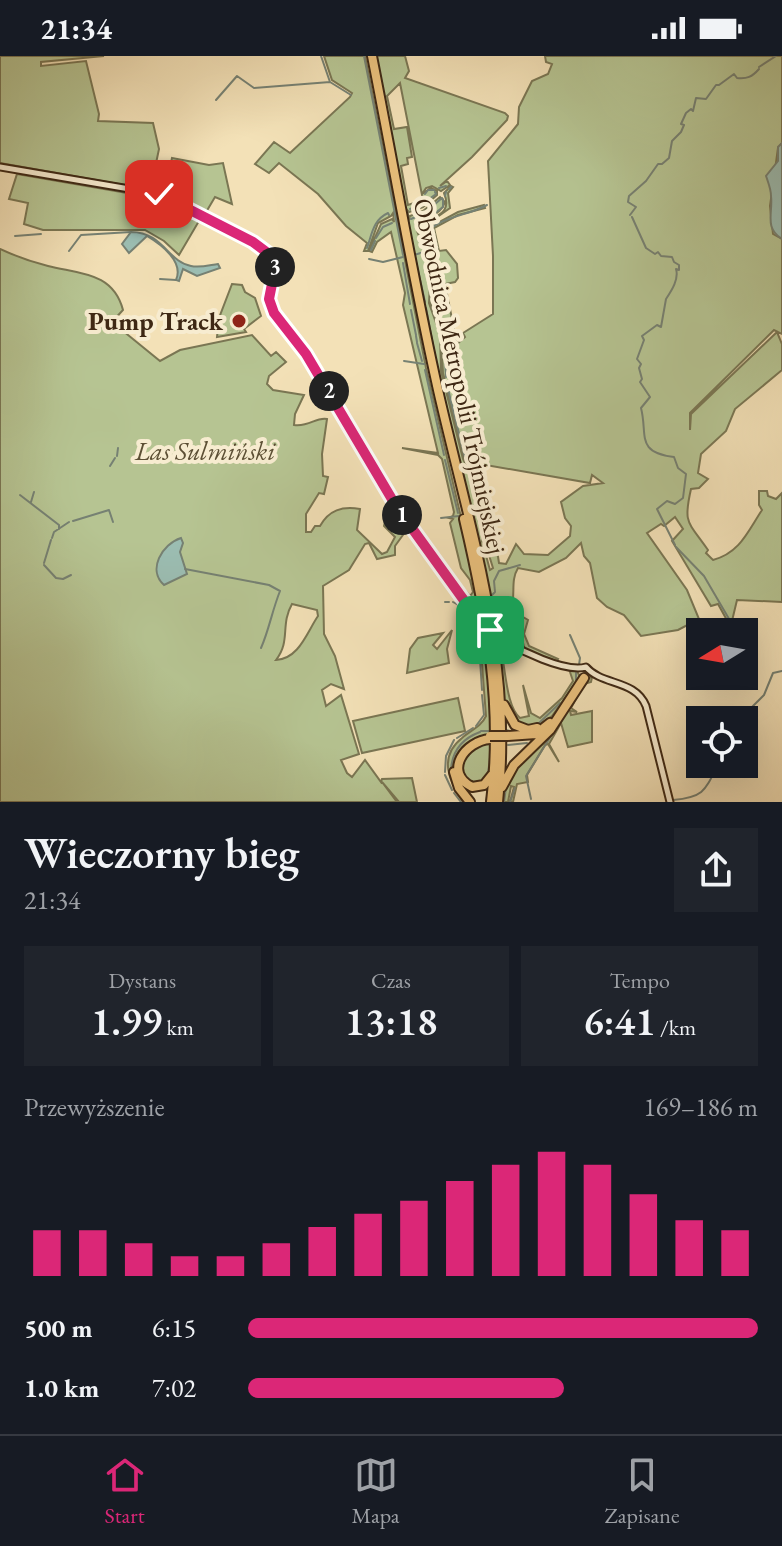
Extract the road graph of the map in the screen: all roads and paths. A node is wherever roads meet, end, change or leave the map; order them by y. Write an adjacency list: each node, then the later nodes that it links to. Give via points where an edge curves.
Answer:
1 (370, 56): 3 (highway, Obwodnica Metropolii Trójmiejskiej)
2 (0, 167): 4 (main road, bridge, via 159,194 268,251 275,264 269,296 274,313 306,354 396,506 480,621 500,638)
3 (424, 338): 5 (highway, Obwodnica Metropolii Trójmiejskiej, via 485,584); 8 (highway, Obwodnica Metropolii Trójmiejskiej, via 486,623)
4 (583, 673): 6 (highway); 11 (main road, via 632,688 642,697)
5 (500, 692): 6 (highway, via 510,719 521,728 539,728); 9 (highway, Obwodnica Metropolii Trójmiejskiej)
6 (554, 720): 7 (highway, bridge, via 536,734); 9 (highway, via 546,736 514,765)
7 (490, 737): 8 (highway, via 466,749 458,771 463,782 477,787); 10 (highway, via 469,742 457,758 456,781)
8 (494, 771): 9 (highway, Obwodnica Metropolii Trójmiejskiej)
9 (496, 801)
10 (470, 802)
11 (670, 802)

